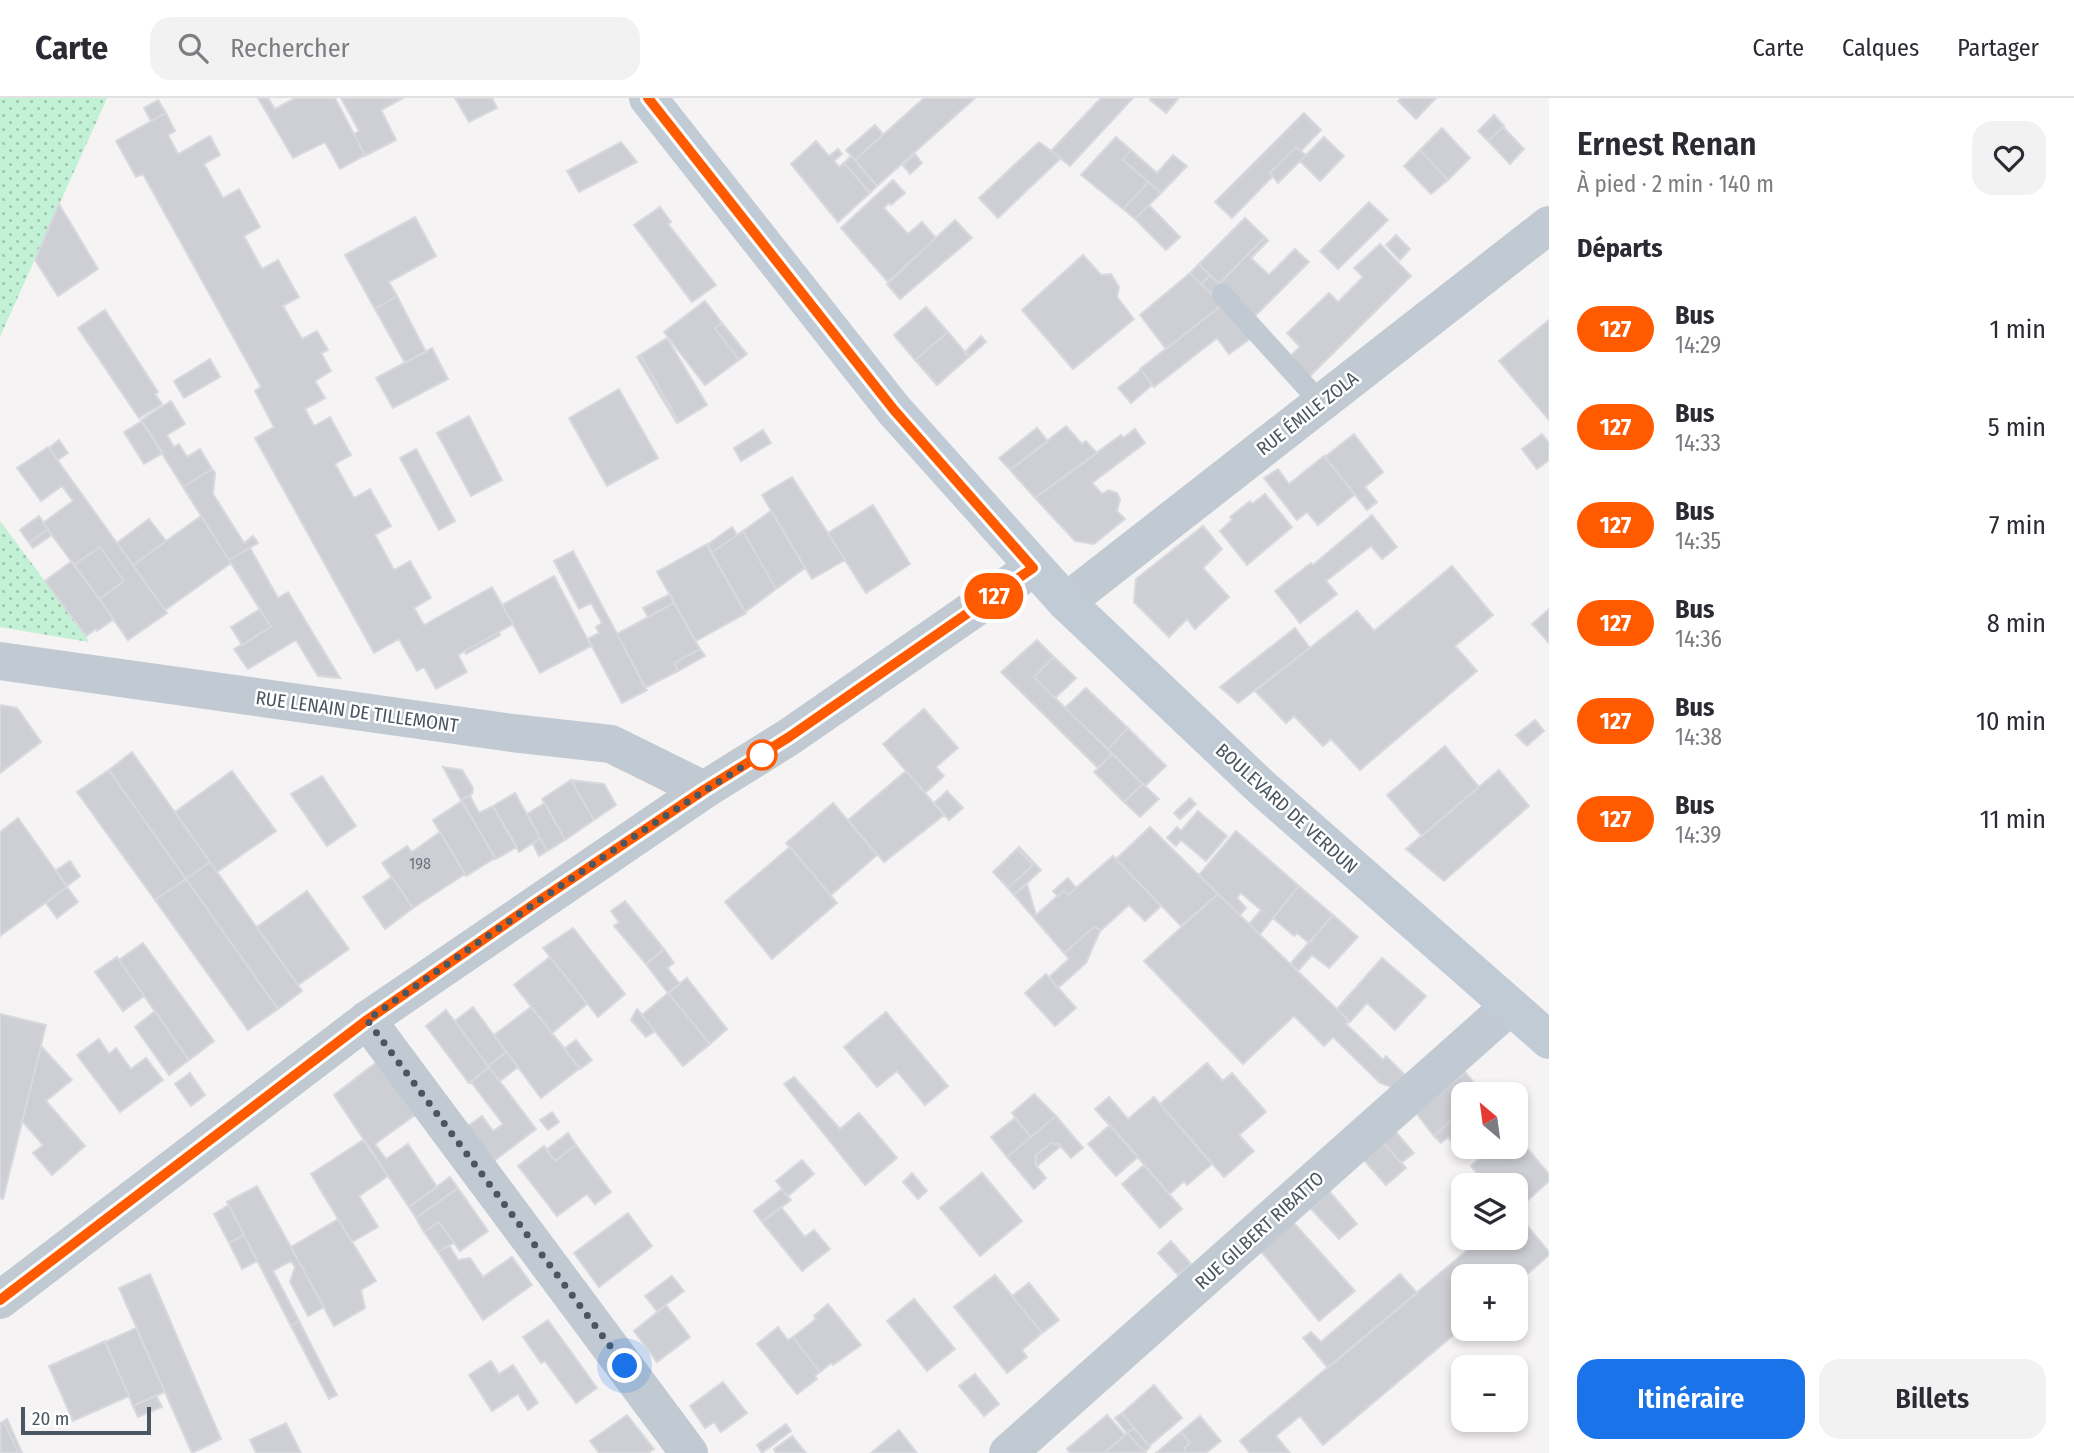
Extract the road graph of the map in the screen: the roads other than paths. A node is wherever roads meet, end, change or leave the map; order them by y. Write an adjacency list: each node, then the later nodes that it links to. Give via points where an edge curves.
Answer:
1 (648, 98): 5 (main road, BOULEVARD DE VERDUN, via 894,410)
2 (1549, 225): 4 (street, RUE ÉMILE ZOLA)
3 (1222, 294): 4 (lane)
4 (1320, 402): 6 (street, RUE ÉMILE ZOLA)
5 (1033, 568): 6 (main road, BOULEVARD DE VERDUN); 8 (street, via 789,737)
6 (1066, 602): 9 (main road, BOULEVARD DE VERDUN, via 1261,787)
7 (0, 661): 8 (street, RUE LENAIN DE TILLEMONT, via 611,744)
8 (704, 790): 10 (street)
9 (1510, 1006): 11 (main road, BOULEVARD DE VERDUN); 14 (street, RUE GILBERT RIBATTO)
10 (367, 1020): 12 (street); 13 (street)
11 (1549, 1040)
12 (0, 1300)
13 (690, 1453)
14 (1008, 1453)

